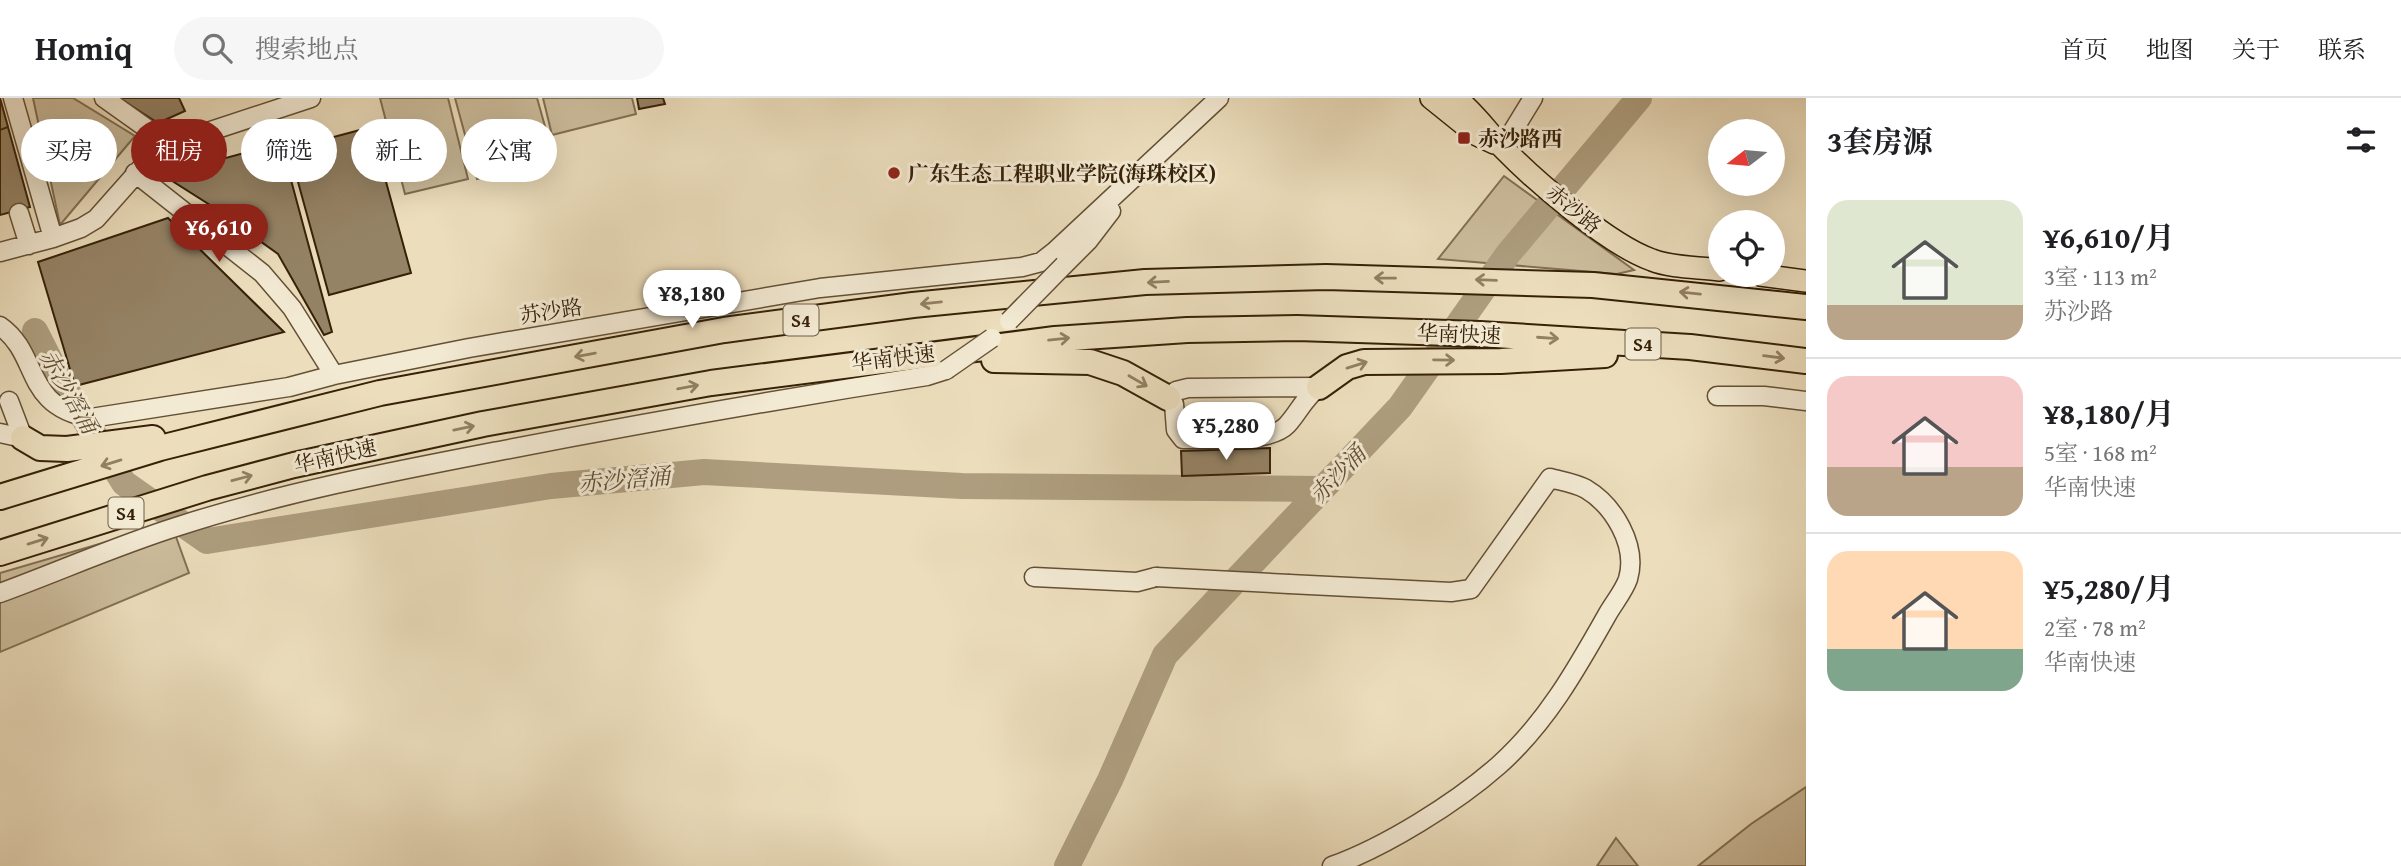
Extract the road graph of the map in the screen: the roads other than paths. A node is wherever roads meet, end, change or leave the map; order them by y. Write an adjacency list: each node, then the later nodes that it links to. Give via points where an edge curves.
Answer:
1 (13, 98): 15 (street)
2 (104, 98): 8 (street)
3 (311, 98): 9 (street)
4 (1219, 98): 11 (street, 苏沙路)
5 (1431, 98): 10 (main road, via 1477,135)
6 (1456, 98): 10 (main road, 赤沙路, via 1486,124)
7 (1533, 98): 10 (street)
8 (134, 119)
9 (227, 126)
10 (1503, 147): 18 (main road, 赤沙路, via 1616,243 1654,261)
11 (1138, 175): 26 (street, 苏沙路, via 1055,251 1041,262 1022,267 820,288); 37 (street, bridge, via 1088,241 992,338 946,370 420,466 181,525)
12 (131, 178): 15 (street, via 96,219)
13 (146, 182): 26 (street, via 262,273 292,307)
14 (19, 213): 16 (street)
15 (53, 238): 16 (street)
16 (29, 245): 17 (street)
17 (0, 252)
18 (1708, 268)
19 (1785, 278): 20 (main road)
20 (1806, 281)
21 (1806, 307): 33 (highway, S4, one-way to 33, via 1662,290 1518,281 1226,278 1145,282 724,330 482,373)
22 (0, 326): 26 (street, 苏沙路, via 13,337 37,384 55,405 71,415 91,418 289,387)
23 (1703, 349): 24 (highway, 华南快速 / S4, one-way to 23, via 1128,333 1297,328); 25 (highway, 华南快速 / S4, one-way to 25); 27 (highway, one-way to 23, via 1355,364)
24 (878, 360): 29 (highway, one-way to 29, via 1090,362 1123,373); 35 (highway, 华南快速 / S4, one-way to 24, via 294,464 711,383)
25 (1806, 361)
26 (334, 375)
27 (1319, 387): 29 (street, via 1188,388); 29 (street, via 1287,426 1261,437 1183,439 1175,430 1174,404)
28 (1717, 396): 31 (street)
29 (1168, 398)
30 (9, 401): 32 (street)
31 (1806, 401)
32 (21, 439): 33 (highway, via 68,449)
33 (156, 443): 34 (highway, S4, one-way to 34)
34 (0, 497)
35 (0, 552)
36 (1034, 577): 38 (street, bridge, via 1137,582 1156,577 1451,592 1471,589 1550,478 1584,488 1610,507 1626,538 1628,579 1578,669 1545,716 1499,765 1423,818)
37 (0, 593)
38 (1332, 866)

